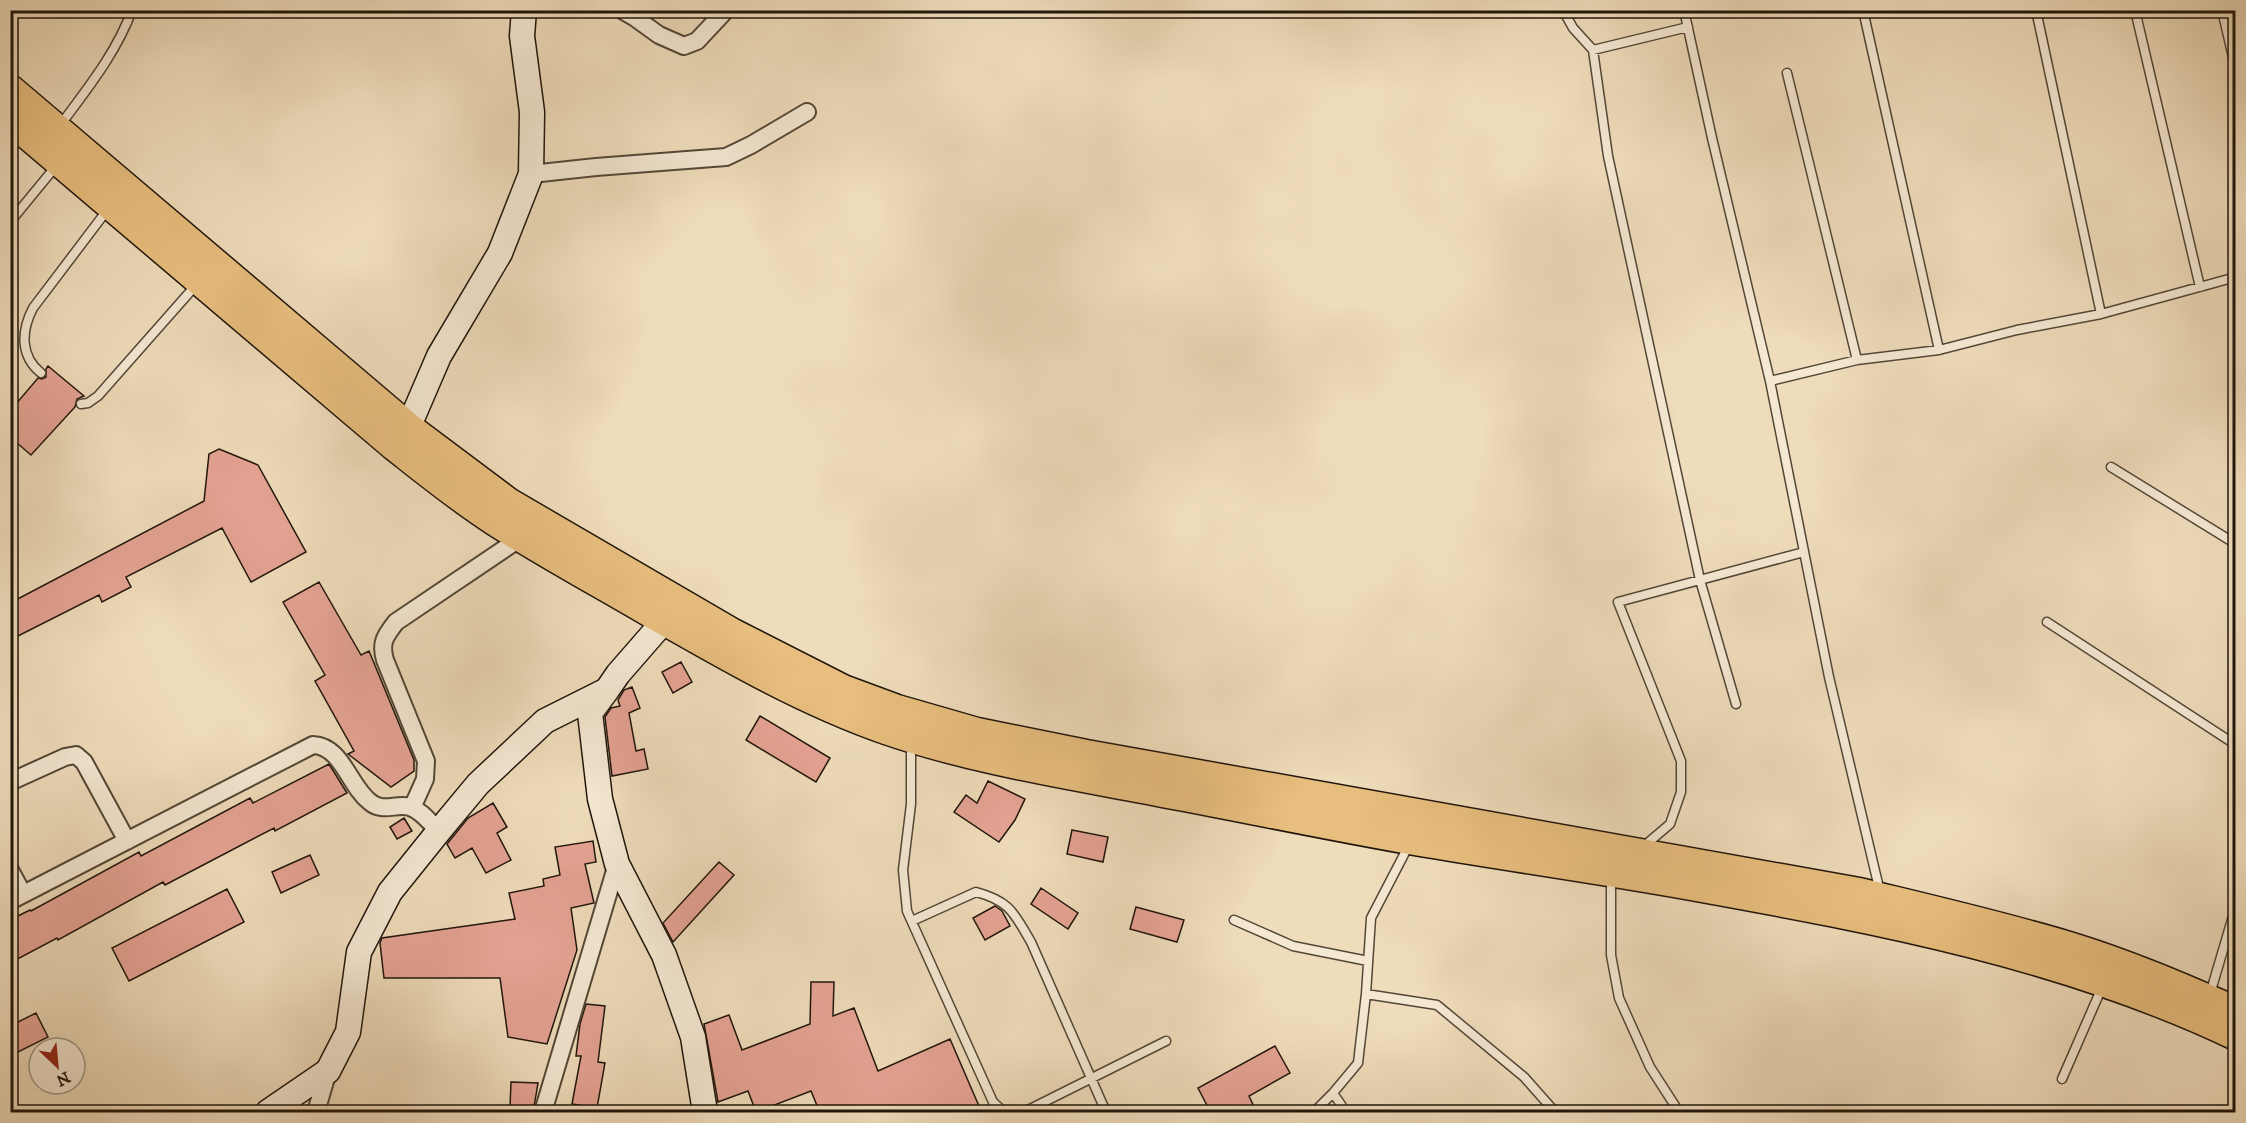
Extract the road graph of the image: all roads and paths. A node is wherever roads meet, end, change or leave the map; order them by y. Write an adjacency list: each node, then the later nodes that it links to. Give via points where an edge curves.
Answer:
1 (132, 10): 18 (lane, via 100,72)
2 (524, 10): 20 (street, via 522,36 532,112)
3 (622, 10): 4 (street, via 659,35 684,46 697,41)
4 (726, 10)
5 (1563, 10): 12 (lane)
6 (1684, 10): 11 (lane)
7 (1863, 10): 27 (lane)
8 (2036, 10): 26 (lane)
9 (2135, 10): 25 (lane)
10 (2222, 10): 13 (lane)
11 (1688, 27): 12 (lane); 30 (lane)
12 (1593, 50): 38 (lane, via 1608,156)
13 (2235, 70)
14 (1787, 73): 28 (lane)
15 (10, 90): 18 (highway)
16 (807, 112): 20 (street, via 726,157)
17 (10, 119): 19 (highway)
18 (57, 130): 21 (highway)
19 (60, 161): 21 (highway); 22 (lane)
20 (531, 174): 32 (street, via 500,253 439,356)
21 (119, 197): 24 (highway); 29 (lane, via 27,319 26,353); 32 (highway)
22 (10, 222)
23 (2235, 277): 25 (lane)
24 (200, 280): 31 (lane, via 98,396); 32 (highway)
25 (2200, 287): 26 (lane)
26 (2101, 314): 27 (lane)
27 (1939, 350): 28 (lane)
28 (1857, 360): 30 (lane)
29 (41, 373)
30 (1770, 381): 36 (lane)
31 (81, 404)
32 (401, 436): 34 (highway, via 450,488); 37 (highway, via 508,503)
33 (2111, 467): 35 (lane)
34 (522, 537): 37 (highway); 46 (street, via 396,622 384,637 385,660 426,761 425,778)
35 (2235, 544)
36 (1804, 552): 38 (lane); 56 (lane)
37 (584, 560): 39 (highway)
38 (1700, 580): 42 (lane); 50 (lane, via 1618,602 1681,761 1681,792 1670,824)
39 (670, 610): 41 (street); 43 (highway, via 720,652 834,710); 50 (highway, via 731,633 843,690 977,733)
40 (2047, 622): 44 (lane)
41 (607, 690): 47 (street, via 545,721 478,784); 51 (street, via 590,713 600,799)
42 (1736, 704)
43 (911, 736): 48 (highway, via 983,756); 58 (lane, via 911,804 903,870 907,911)
44 (2235, 745)
45 (10, 782): 49 (street, via 76,755 84,762)
46 (412, 808): 47 (street); 49 (street, via 381,807 370,802 331,751 313,745)
47 (439, 831): 66 (street, via 390,892 359,952 348,1032)
48 (1412, 839): 53 (highway); 59 (lane, via 1371,918)
49 (127, 841): 54 (street)
50 (1635, 853): 56 (highway)
51 (617, 864): 72 (street); 73 (street, via 664,955 693,1038)
52 (10, 870): 54 (street)
53 (1611, 871): 56 (highway); 80 (lane, via 1611,955 1618,998 1650,1067)
54 (17, 897)
55 (2235, 906): 62 (lane)
56 (1880, 909): 60 (highway, via 1960,939); 62 (highway, via 1966,918 2070,947)
57 (1234, 920): 59 (lane, via 1293,945)
58 (912, 921): 67 (lane, via 976,892 998,898 1016,916 1031,942); 74 (lane, via 993,1102)
59 (1368, 961): 61 (lane)
60 (2104, 982): 64 (highway); 68 (lane)
61 (1366, 994): 69 (lane, via 1358,1063); 79 (lane, via 1437,1005 1524,1077)
62 (2209, 1000): 63 (highway)
63 (2235, 1012)
64 (2235, 1035)
65 (1166, 1041): 67 (lane)
66 (328, 1071): 70 (street); 71 (street)
67 (1090, 1079): 75 (lane); 76 (lane)
68 (2062, 1079)
69 (1333, 1093): 77 (lane); 78 (lane)
70 (268, 1113)
71 (316, 1113)
72 (543, 1113)
73 (705, 1113)
74 (1004, 1113)
75 (1024, 1113)
76 (1106, 1113)
77 (1314, 1113)
78 (1346, 1113)
79 (1555, 1113)
80 (1680, 1113)

